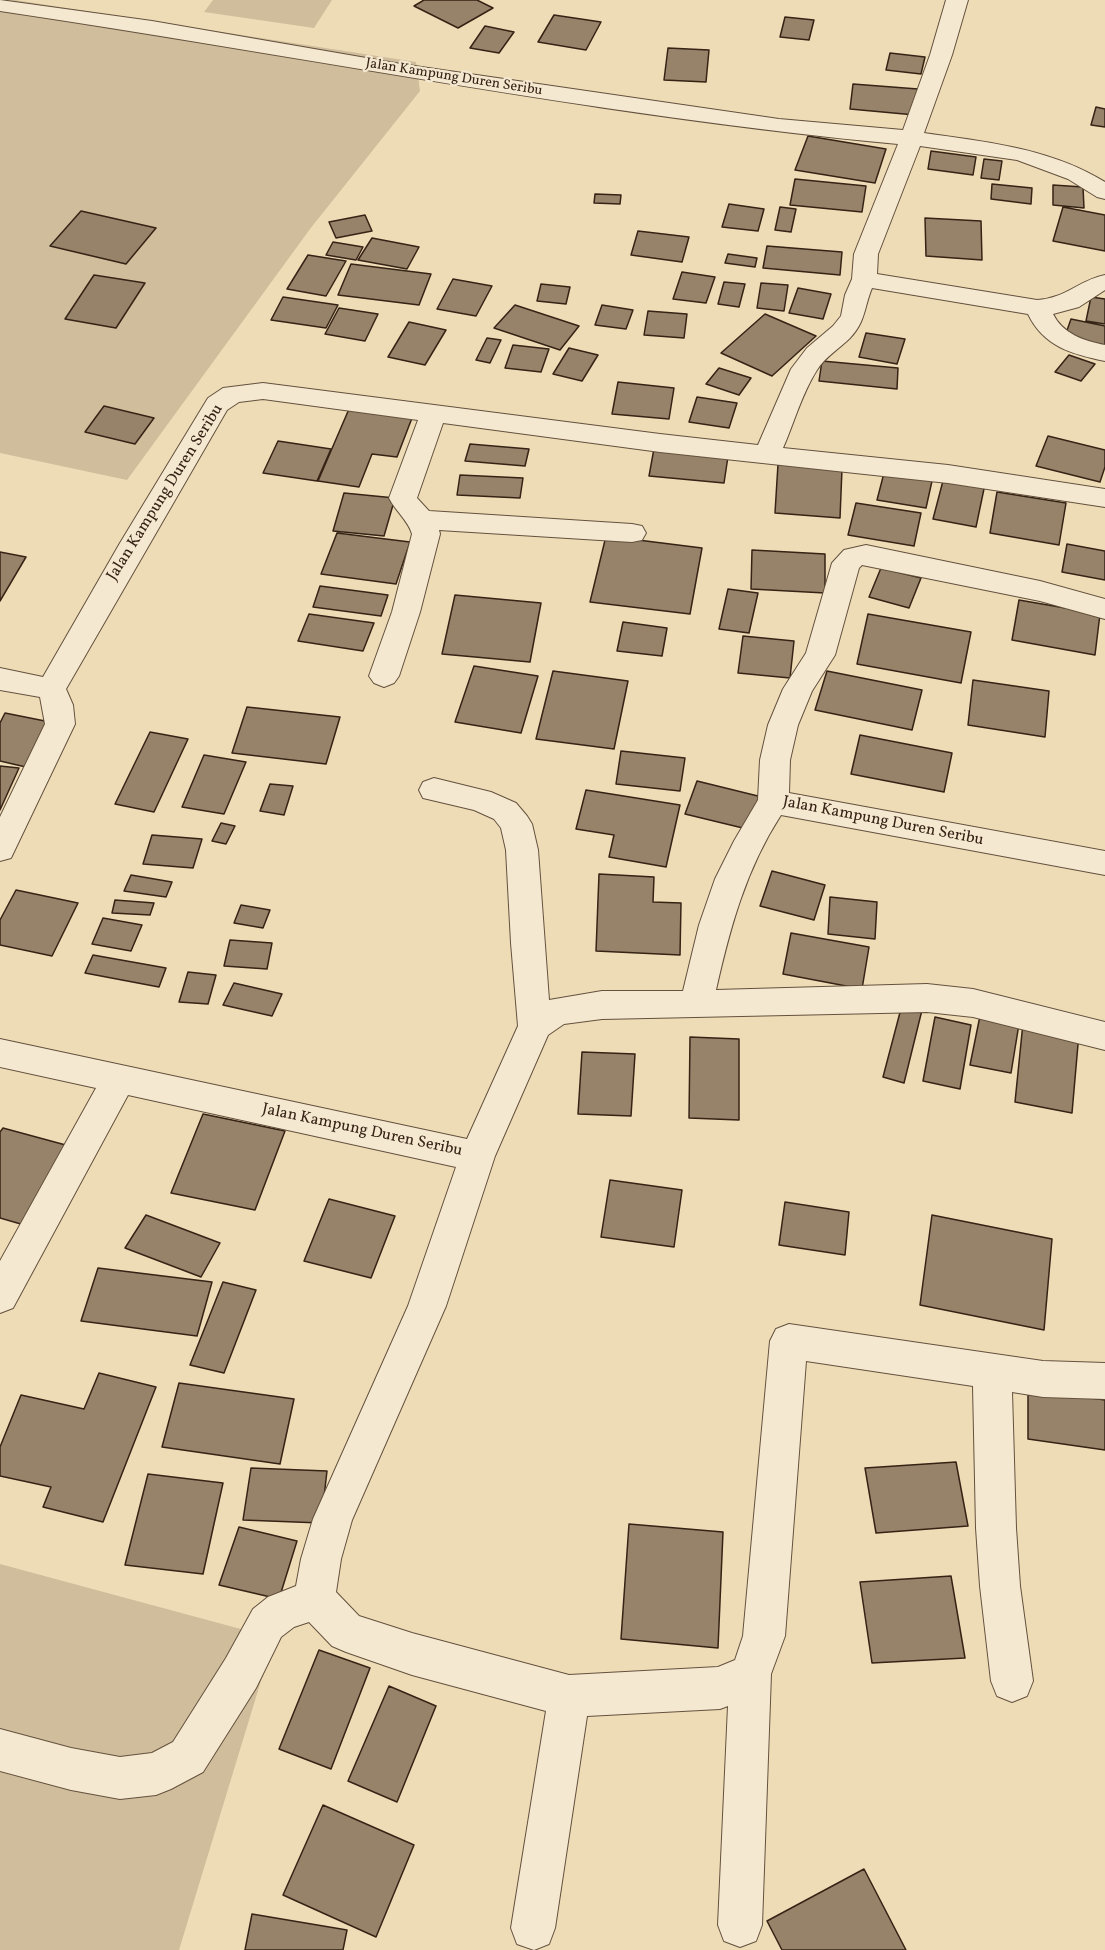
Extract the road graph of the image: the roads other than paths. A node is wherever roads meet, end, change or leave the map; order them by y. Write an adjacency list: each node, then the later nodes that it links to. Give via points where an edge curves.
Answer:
1 (957, 0): 3 (street, via 942,55)
2 (0, 5): 3 (street, Jalan Kampung Duren Seribu, via 779,126)
3 (910, 138): 4 (street, Jalan Kampung Duren Seribu, via 1021,154 1076,174); 5 (street, via 866,254)
4 (1105, 192)
5 (864, 279): 7 (street); 10 (street, via 848,324 804,369)
6 (1105, 282): 7 (street, via 1095,283 1062,306)
7 (1037, 308): 8 (street, via 1062,341)
8 (1105, 353)
9 (433, 414): 10 (street, Jalan Kampung Duren Seribu); 12 (street, via 403,498); 17 (street, Jalan Kampung Duren Seribu, via 263,391 232,394 217,404)
10 (767, 454): 11 (street, Jalan Kampung Duren Seribu, via 948,474)
11 (1105, 498)
12 (422, 520): 13 (street); 15 (street, via 426,534 406,612)
13 (632, 533)
14 (1105, 609): 19 (street, via 931,567 866,555 854,557 846,563 820,654 798,689 783,725 775,760)
15 (384, 675)
16 (0, 679): 17 (street)
17 (51, 689): 20 (street, via 60,724)
18 (434, 790): 23 (street, via 505,810 516,824 522,850)
19 (773, 802): 21 (street, Jalan Kampung Duren Seribu); 22 (street, Jalan Kampung Duren Seribu, via 746,845 731,879)
20 (4, 833)
21 (1105, 863)
22 (696, 1004): 23 (street, via 602,1005 556,1011); 24 (street, via 927,998 973,1003)
23 (535, 1026): 27 (street, Jalan Kampung Duren Seribu)
24 (1105, 1036)
25 (0, 1053): 26 (street, Jalan Kampung Duren Seribu)
26 (119, 1079): 27 (street, Jalan Kampung Duren Seribu); 28 (street)
27 (477, 1156): 31 (street, via 427,1306 333,1519 316,1580)
28 (0, 1296)
29 (992, 1372): 30 (street); 32 (street, via 789,1341 764,1636); 33 (street, via 996,1528)
30 (1105, 1381)
31 (316, 1600): 34 (street, via 346,1632); 35 (street, via 282,1611 267,1623 241,1674 188,1757 156,1774 120,1778)
32 (750, 1674): 34 (street, via 720,1688); 36 (street)
33 (1012, 1681)
34 (569, 1696): 37 (street)
35 (0, 1750)
36 (740, 1925)
37 (533, 1928)

